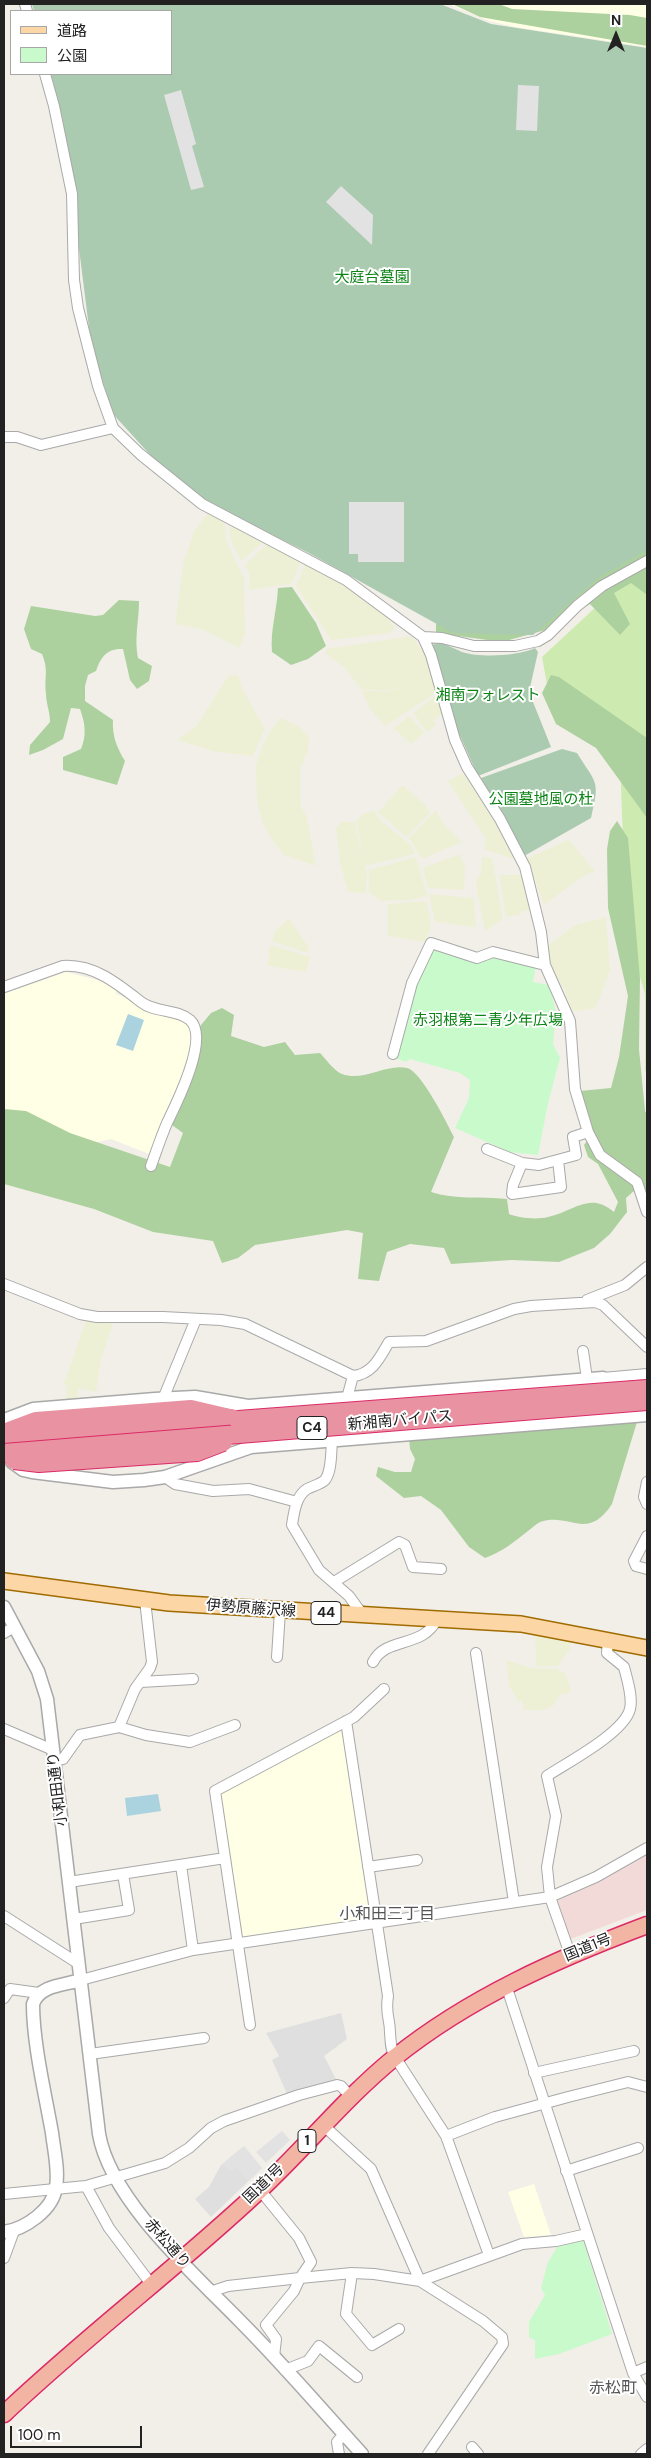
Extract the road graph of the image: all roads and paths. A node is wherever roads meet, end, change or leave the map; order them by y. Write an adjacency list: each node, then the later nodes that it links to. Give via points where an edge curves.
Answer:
1 (45, 75): 2 (street, via 72,194 74,280 78,308 98,386)
2 (113, 428): 3 (street, via 41,445 17,437); 5 (street, via 202,504 346,580)
3 (4, 437)
4 (647, 562): 5 (street, via 602,586 538,641 515,646 474,646)
5 (423, 637): 6 (street, via 466,767 500,819 525,867 538,915)
6 (546, 965): 8 (street, via 493,952 477,958 432,943 412,983); 9 (street, via 570,1021 575,1089)
7 (4, 988): 13 (street, via 63,966 72,966 112,980 148,1007 192,1021 197,1030 197,1040 184,1087)
8 (393, 1054)
9 (588, 1132): 11 (street, via 573,1137 576,1155); 14 (street, via 600,1155 638,1182)
10 (487, 1149): 12 (street)
11 (558, 1160): 12 (street, via 539,1165); 12 (street, via 561,1188 512,1194)
12 (522, 1163)
13 (151, 1166)
14 (647, 1212)
15 (647, 1267): 17 (street, via 625,1285)
16 (4, 1284): 18 (street, via 80,1314)
17 (584, 1301): 19 (street, via 603,1305); 22 (street, via 514,1309 426,1340 389,1342 370,1370)
18 (196, 1319): 22 (street, via 253,1327); 27 (street)
19 (647, 1347)
20 (583, 1351): 24 (street)
21 (647, 1374): 23 (street)
22 (353, 1376): 26 (street)
23 (603, 1378): 24 (street); 25 (street)
24 (586, 1379): 26 (street)
25 (644, 1395): 29 (street); 31 (highway, 新湘南バイパス / C4, bridge)
26 (347, 1398): 27 (street, via 240,1406 195,1397)
27 (163, 1399): 30 (street, via 33,1409)
28 (647, 1415): 29 (street)
29 (632, 1416): 34 (street)
30 (4, 1420)
31 (239, 1428): 32 (highway, via 191,1409 36,1421); 33 (highway, 新湘南バイパス / C4); 35 (highway, 新湘南バイパス / C4, bridge); 36 (highway, bridge, via 197,1452 39,1463)
32 (4, 1433)
33 (4, 1439)
34 (332, 1440): 37 (street, via 251,1447); 39 (street, via 328,1475 324,1481 306,1490)
35 (4, 1453): 37 (street, via 15,1465 32,1472 113,1482)
36 (4, 1458)
37 (165, 1476): 39 (street, via 176,1484 213,1491 249,1489)
38 (647, 1482): 40 (street, via 644,1496)
39 (297, 1502): 45 (street, via 292,1525 319,1570)
40 (647, 1504)
41 (647, 1536): 43 (street, via 634,1562 636,1566)
42 (442, 1569): 45 (street, via 413,1567 405,1545 399,1542)
43 (647, 1569)
44 (4, 1581): 46 (main road, 伊勢原藤沢線 / 44)
45 (334, 1582): 49 (street)
46 (144, 1600): 48 (main road, 伊勢原藤沢線 / 44); 58 (street, via 152,1654 150,1668)
47 (4, 1607): 51 (street, 小和田通り)
48 (280, 1611): 49 (main road, 伊勢原藤沢線 / 44); 55 (street)
49 (362, 1614): 50 (main road, 伊勢原藤沢線 / 44)
50 (437, 1619): 52 (main road, 伊勢原藤沢線 / 44, via 521,1624); 56 (street, via 428,1633 383,1650)
51 (9, 1630): 64 (street, 小和田通り, via 43,1686)
52 (608, 1640): 53 (main road, 伊勢原藤沢線 / 44); 72 (street, via 607,1653 624,1667 629,1711 616,1729 547,1776 556,1816 547,1867)
53 (647, 1648)
54 (476, 1653): 73 (street)
55 (277, 1657)
56 (373, 1662)
57 (193, 1679): 58 (street)
58 (141, 1682): 62 (street)
59 (384, 1689): 60 (street, via 362,1712)
60 (346, 1722): 66 (street, via 214,1791); 69 (street)
61 (234, 1725): 62 (street, via 190,1742)
62 (119, 1727): 64 (street, via 80,1734 63,1759)
63 (5, 1732): 64 (street)
64 (54, 1756): 71 (street, 小和田通り)
65 (647, 1848): 72 (street, via 596,1877)
66 (224, 1858): 68 (street); 78 (street)
67 (416, 1860): 69 (street)
68 (181, 1864): 70 (street); 79 (street)
69 (368, 1867): 76 (street)
70 (123, 1874): 71 (street); 75 (street, via 128,1910)
71 (69, 1882): 75 (street, 小和田通り)
72 (550, 1897): 73 (street); 80 (street)
73 (514, 1902): 76 (street)
74 (4, 1916): 81 (street)
75 (74, 1919): 81 (street, 小和田通り)
76 (376, 1922): 78 (street); 90 (street, via 388,1996 385,2012)
77 (647, 1925): 80 (highway, 国道1号 / 1)
78 (237, 1943): 79 (street); 86 (street)
79 (194, 1950): 82 (street)
80 (570, 1954): 83 (highway, 国道1号 / 1)
81 (79, 1964): 82 (street, 小和田通り)
82 (81, 1980): 84 (street); 89 (street, 赤松通り)
83 (506, 1985): 90 (highway, 国道1号 / 1, via 449,2019); 91 (street)
84 (38, 1993): 85 (street, via 10,1989); 101 (street, via 33,2010 56,2160)
85 (4, 1998)
86 (250, 2025)
87 (204, 2038): 89 (street)
88 (634, 2051): 91 (street)
89 (90, 2054): 99 (street, 赤松通り, via 101,2144)
90 (395, 2058): 93 (highway, 国道1号 / 1); 96 (street)
91 (534, 2073): 94 (street)
92 (647, 2087): 94 (street, via 628,2082)
93 (351, 2097): 95 (highway, 国道1号 / 1); 99 (street, via 337,2085 299,2095 210,2128 189,2148 165,2163)
94 (543, 2103): 96 (street); 98 (street)
95 (323, 2125): 102 (highway, 国道1号 / 1); 111 (street, via 370,2169)
96 (446, 2136): 106 (street)
97 (638, 2148): 98 (street)
98 (566, 2171): 105 (street)
99 (115, 2177): 100 (street); 108 (street, 赤松通り, via 135,2208)
100 (86, 2186): 101 (street); 112 (street, via 109,2228)
101 (56, 2188): 103 (street); 104 (street, via 43,2210)
102 (260, 2190): 108 (highway, 国道1号 / 1); 110 (street, via 299,2238 311,2262)
103 (4, 2194)
104 (9, 2231): 107 (street)
105 (587, 2234): 106 (street, via 522,2244); 118 (street)
106 (489, 2255): 111 (street)
107 (4, 2258)
108 (180, 2259): 112 (highway, 国道1号 / 1); 113 (street, 赤松通り)
109 (352, 2273): 110 (street); 111 (street); 114 (street, via 346,2314 372,2345)
110 (300, 2278): 113 (street, via 228,2286); 115 (street, via 294,2291 266,2325 276,2339)
111 (420, 2281): 126 (street, via 483,2321 502,2337 503,2344)
112 (151, 2284): 121 (highway, 国道1号 / 1)
113 (210, 2292): 115 (street, 赤松通り)
114 (399, 2329)
115 (274, 2357): 117 (street, 赤松通り)
116 (647, 2367): 118 (street)
117 (285, 2370): 119 (street, via 308,2361 319,2346); 122 (street, 赤松通り)
118 (633, 2373): 120 (street)
119 (356, 2377)
120 (647, 2397)
121 (4, 2414)
122 (344, 2434): 124 (street, via 337,2442); 125 (street, 赤松通り)
123 (647, 2449): 127 (street)
124 (339, 2454)
125 (362, 2454)
126 (428, 2454)
127 (641, 2454)

